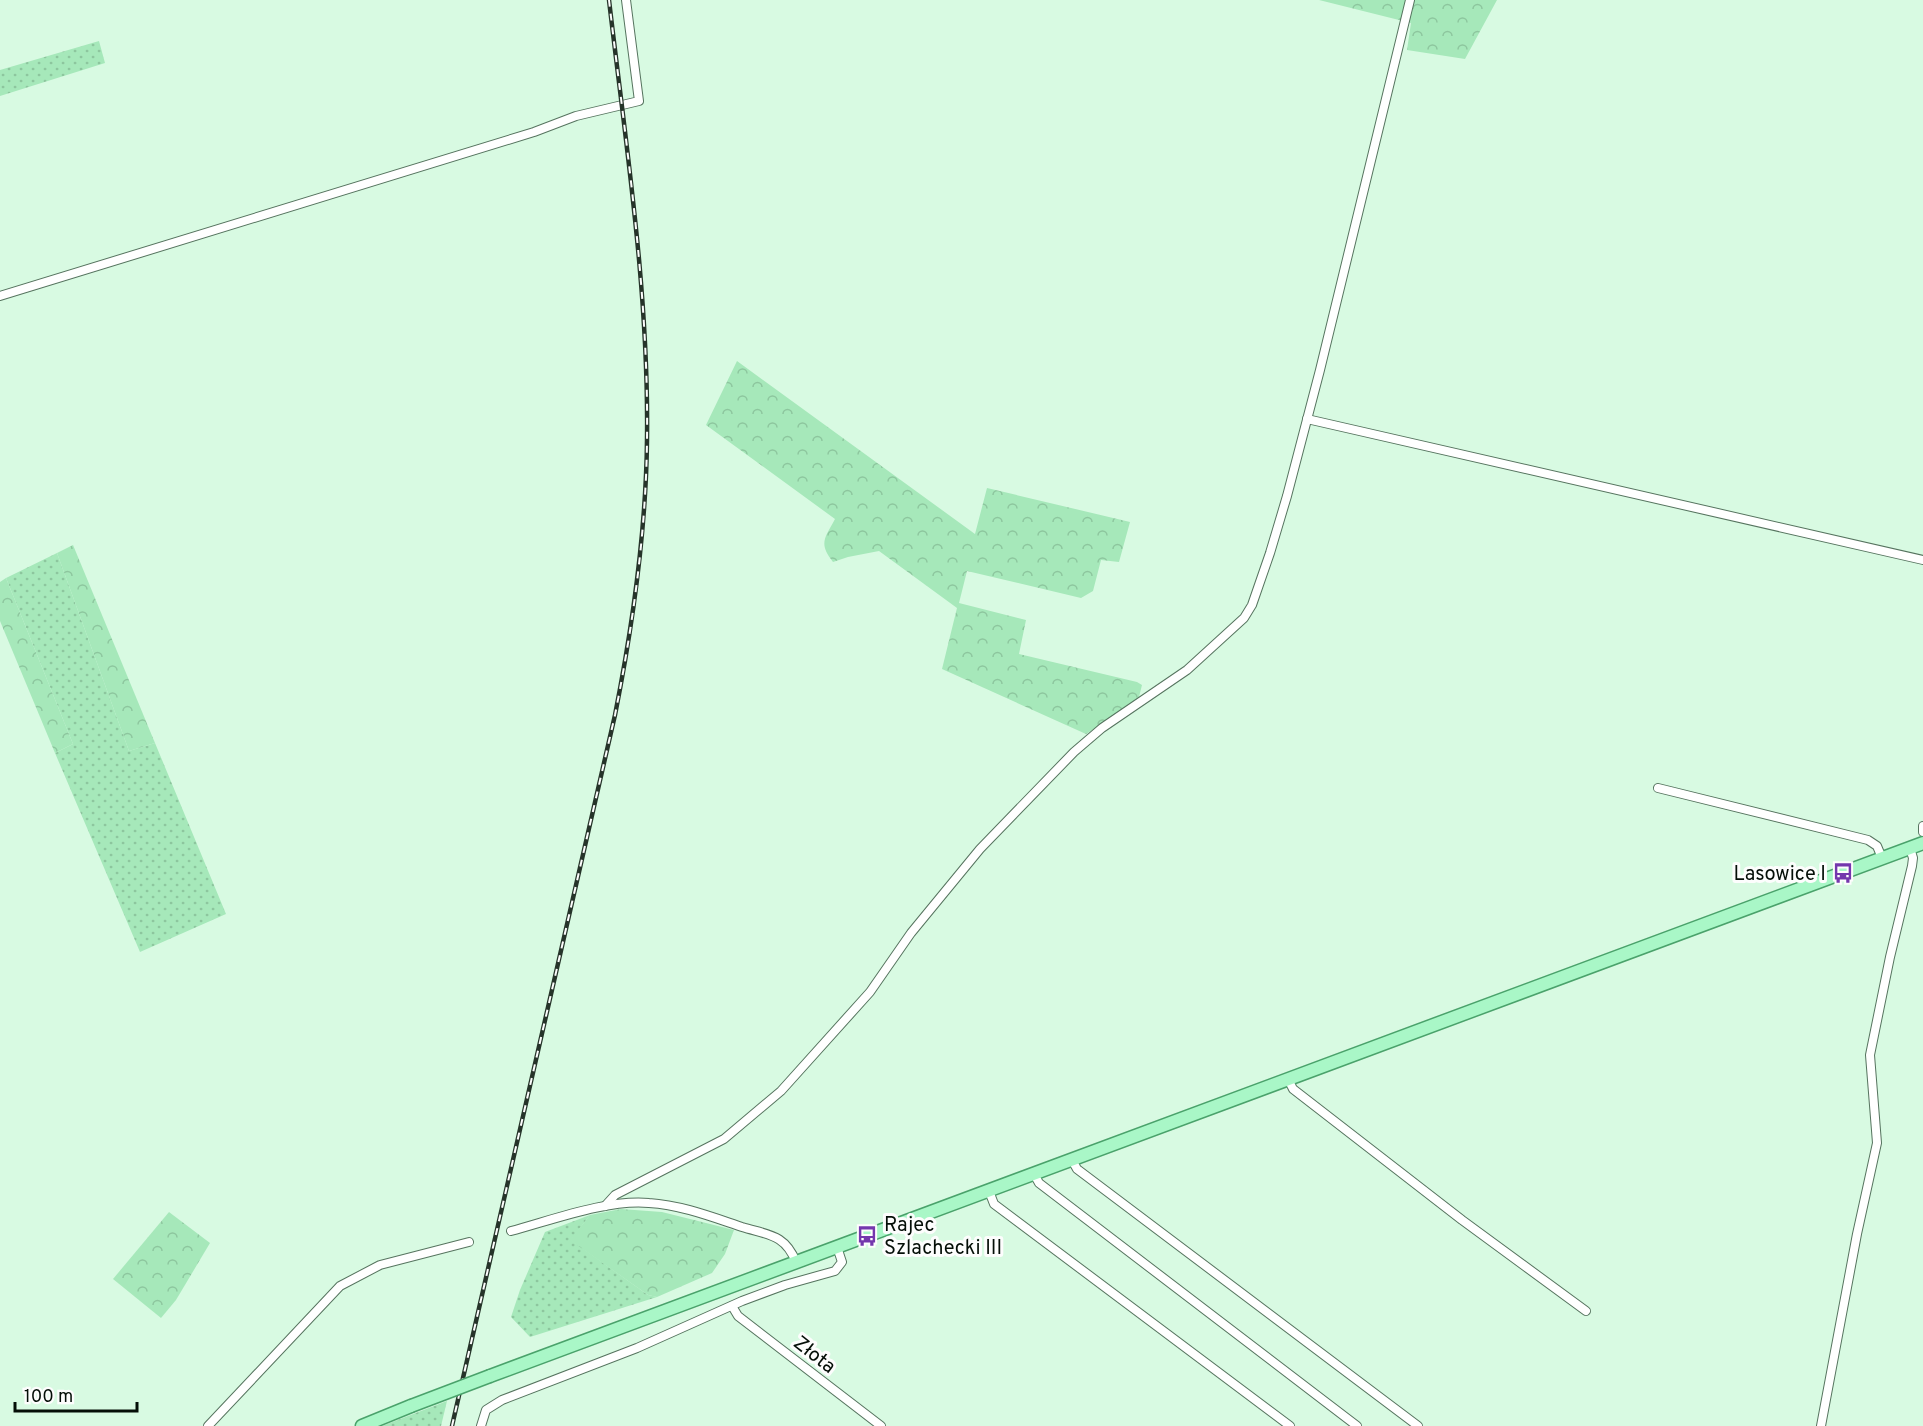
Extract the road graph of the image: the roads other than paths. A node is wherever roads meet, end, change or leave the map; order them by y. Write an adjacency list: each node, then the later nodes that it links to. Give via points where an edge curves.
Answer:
1 (626, 0): 3 (street, via 639,101 576,116)
2 (1410, 0): 4 (street)
3 (0, 296)
4 (1307, 419): 5 (street); 16 (street, via 1270,553 1244,618 1186,670 1074,752 980,849 911,933 870,992 781,1091 724,1139 615,1195)
5 (1923, 560)
6 (1658, 788): 11 (street, via 1868,840 1878,846)
7 (1923, 826): 8 (street)
8 (1923, 832)
9 (1923, 843): 10 (main road)
10 (1910, 848): 11 (main road); 30 (street, via 1912,866 1870,1054 1877,1143)
11 (1882, 858): 12 (main road)
12 (1288, 1079): 13 (main road); 22 (street, via 1293,1089)
13 (1072, 1160): 14 (main road); 29 (street, via 1077,1169)
14 (1034, 1174): 15 (main road); 28 (street, via 1039,1183)
15 (989, 1191): 19 (main road); 27 (street, via 994,1204)
16 (605, 1206): 17 (street); 20 (street, via 648,1202 683,1208 776,1238 791,1250)
17 (511, 1231)
18 (469, 1242): 23 (street, via 380,1265 340,1286)
19 (837, 1247): 20 (main road); 21 (street, via 842,1262 835,1271)
20 (796, 1262): 24 (main road, bridge)
21 (732, 1306): 25 (street, via 502,1400 486,1410); 26 (street, Złota, via 738,1316)
22 (1586, 1311)
23 (208, 1426)
24 (362, 1426)
25 (481, 1426)
26 (881, 1426)
27 (1290, 1426)
28 (1357, 1426)
29 (1418, 1426)
30 (1821, 1426)

